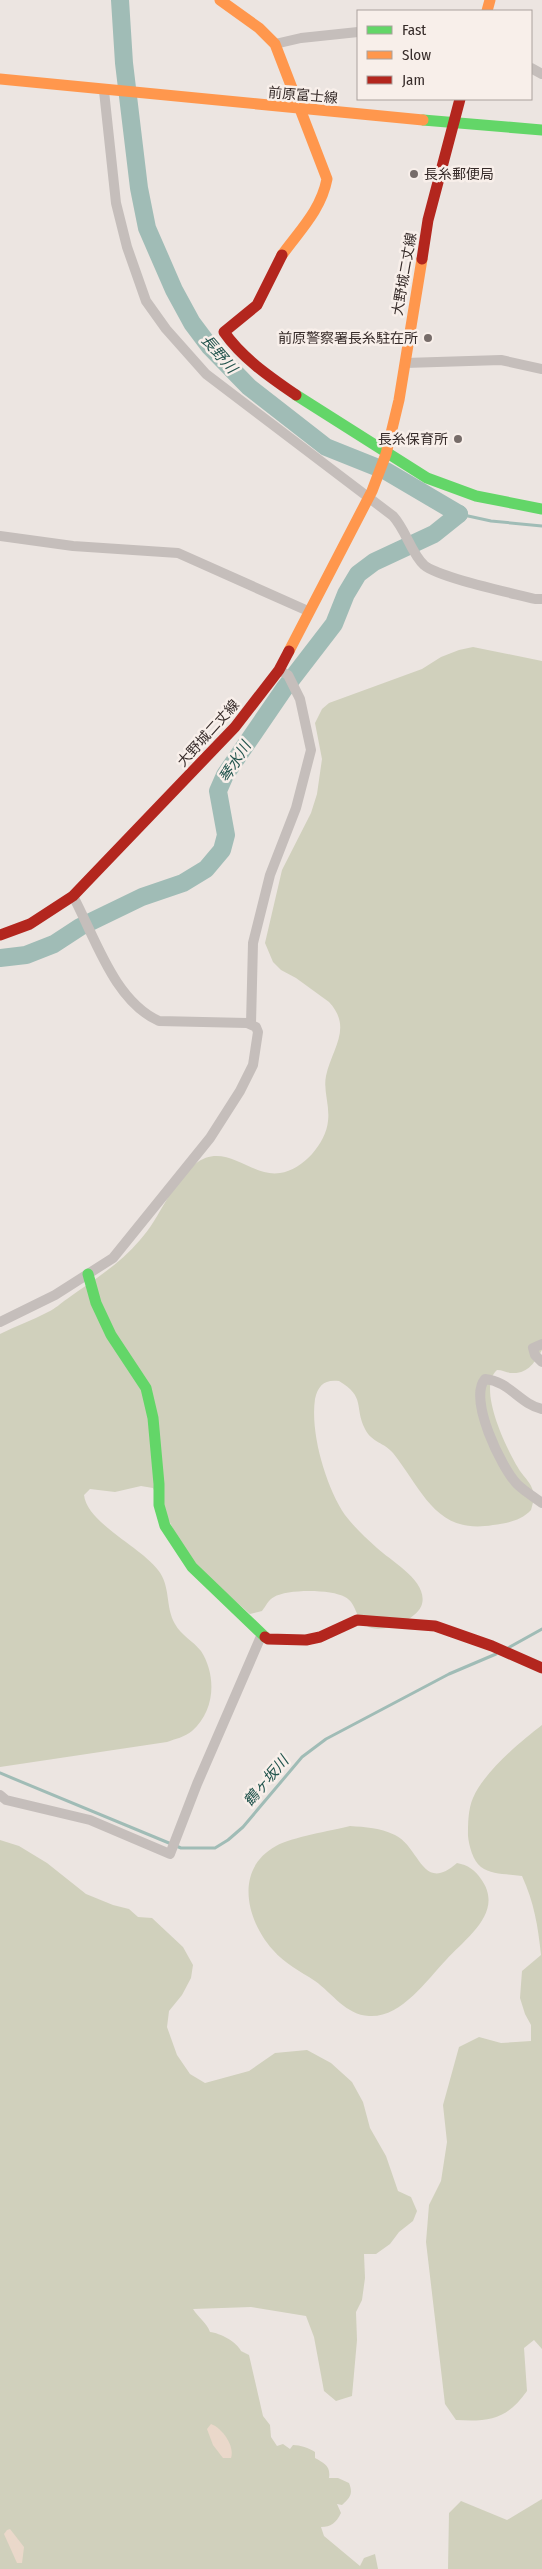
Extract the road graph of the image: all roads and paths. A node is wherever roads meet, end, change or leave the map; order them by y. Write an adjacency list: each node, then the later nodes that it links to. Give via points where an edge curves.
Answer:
1 (220, 0): 3 (main road)
2 (357, 32): 3 (street)
3 (275, 44): 7 (main road)
4 (0, 79): 5 (main road)
5 (106, 90): 7 (main road, 前原富士線); 13 (street, via 116,203 146,301 206,374)
6 (460, 100): 8 (main road, 大野城二丈線)
7 (301, 110): 8 (main road, 前原富士線); 12 (main road, via 325,170 328,186 313,215 282,254 257,304 224,332 239,351 281,384)
8 (453, 122): 9 (main road, 前原富士線); 10 (main road, 大野城二丈線, via 428,220)
9 (542, 130)
10 (406, 363): 11 (street, via 501,360); 12 (main road, 大野城二丈線)
11 (542, 369)
12 (386, 455): 13 (main road, 大野城二丈線); 14 (main road, via 433,480 471,495)
13 (370, 494): 16 (street, via 403,527 424,565 435,571); 17 (main road, 大野城二丈線)
14 (542, 510)
15 (0, 536): 17 (street, via 73,546 178,553)
16 (542, 599)
17 (308, 611): 18 (main road, 大野城二丈線)
18 (284, 672): 19 (main road, 大野城二丈線, via 236,727); 21 (street, via 300,699 311,750 296,808 270,875 253,943)
19 (74, 896): 20 (main road, 大野城二丈線, via 30,924); 21 (street, via 117,984 146,1015 159,1021)
20 (0, 935)
21 (251, 1024): 22 (street, via 258,1032 253,1065 210,1138 113,1258)
22 (88, 1274): 23 (street, via 55,1295); 28 (main road, via 96,1303 111,1335 146,1388 153,1418 157,1493 164,1525 176,1548 193,1568)
23 (0, 1322)
24 (542, 1344): 25 (street, via 533,1348)
25 (542, 1362)
26 (542, 1409): 27 (street, via 497,1380 485,1379 480,1384 482,1412 490,1439 516,1484)
27 (542, 1503)
28 (262, 1634): 29 (main road, via 268,1639 306,1640 357,1620 435,1626); 30 (street, via 170,1854 90,1820 6,1800)
29 (542, 1668)
30 (0, 1795)

